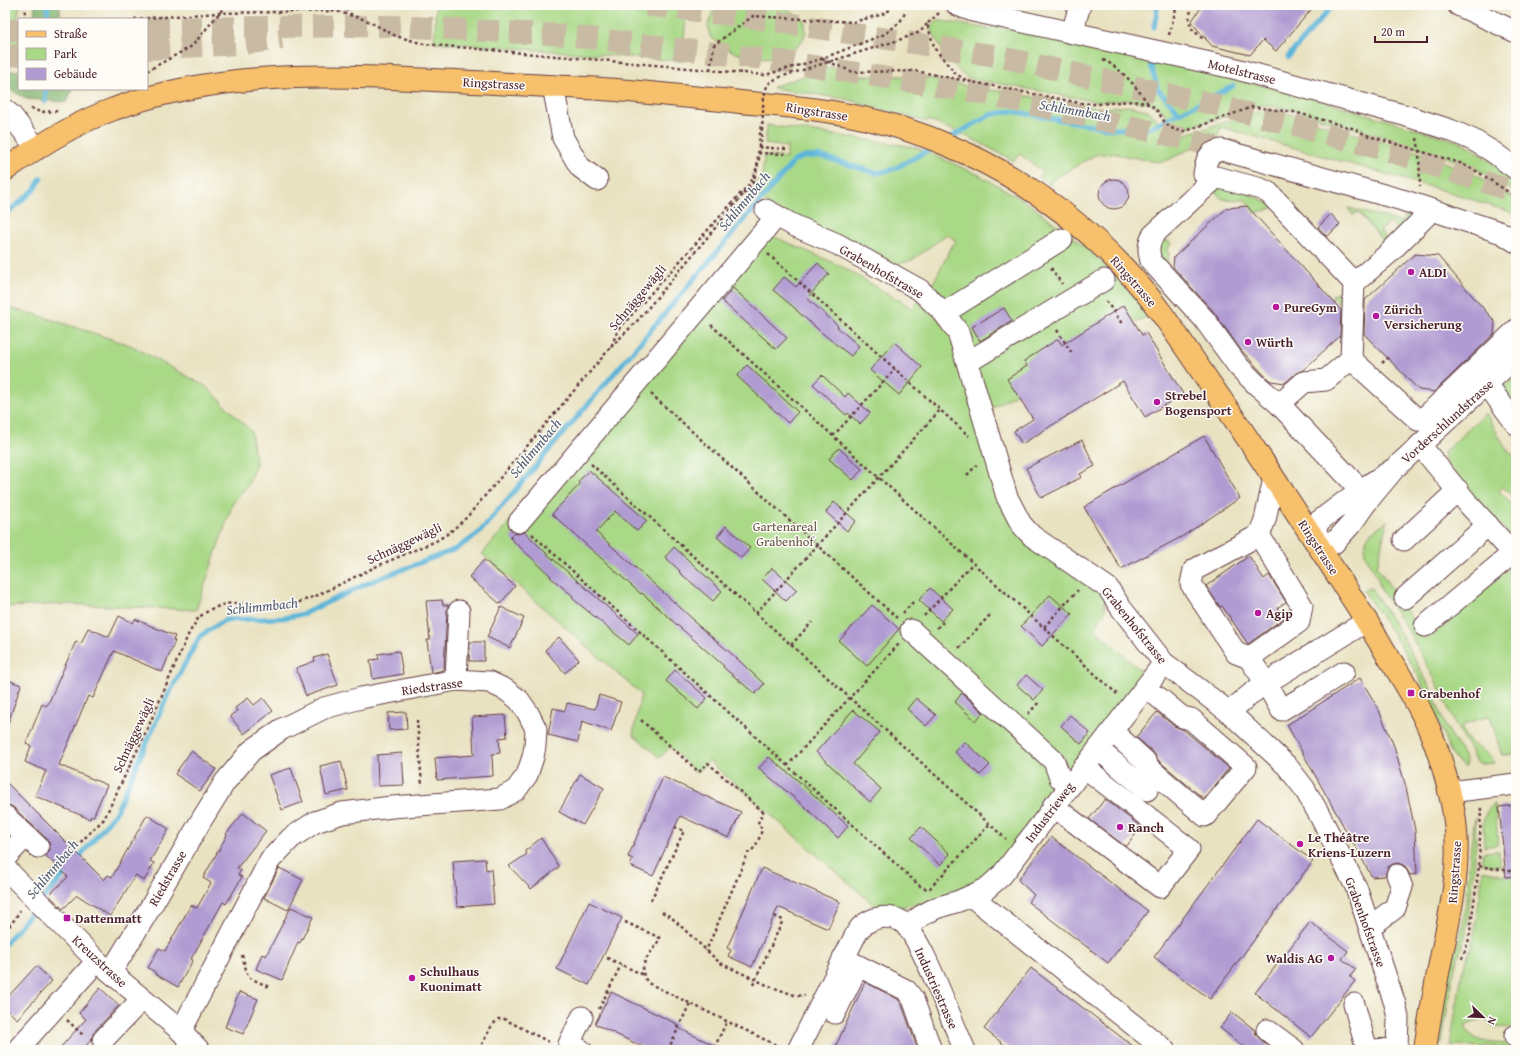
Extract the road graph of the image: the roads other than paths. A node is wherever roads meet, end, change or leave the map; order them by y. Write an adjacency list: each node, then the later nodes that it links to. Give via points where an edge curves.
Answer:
1 (1080, 5): 5 (street)
2 (1458, 5): 4 (street)
3 (949, 8): 5 (street, Motelstrasse)
4 (1516, 32)
5 (1072, 33): 9 (street, Motelstrasse, via 1233,68 1406,116 1474,140)
6 (553, 86): 8 (main road, Ringstrasse, via 420,79 271,77 155,96 99,115 68,119); 11 (street, via 563,138 580,167); 27 (main road, Ringstrasse, via 636,91 797,107 832,113 893,125 921,134 963,151 1004,173 1050,202 1124,268 1158,308)
7 (5, 110): 8 (street)
8 (38, 149): 10 (main road)
9 (1516, 169)
10 (5, 170)
11 (597, 180)
12 (1210, 183): 13 (street, via 1204,174 1206,163 1210,155 1222,150); 17 (street, via 1216,178 1269,193); 24 (street, via 1153,235 1148,244 1148,253 1152,261 1204,319 1238,366)
13 (1432, 210): 15 (street, via 1502,233); 17 (street, via 1388,254)
14 (1062, 239): 18 (street)
15 (1516, 242)
16 (1100, 282): 22 (street)
17 (1354, 283): 21 (street)
18 (944, 312): 22 (street, Grabenhofstrasse, via 958,332); 30 (street, Grabenhofstrasse, via 914,286 765,209 758,239)
19 (1516, 330): 21 (street, via 1426,417 1418,420)
20 (1516, 357): 23 (street, Vorderschlundstrasse)
21 (1351, 359): 24 (street, via 1326,380 1304,382)
22 (968, 362): 41 (street, Grabenhofstrasse, via 1007,497 1021,524 1032,536 1108,588)
23 (1487, 384): 25 (street); 26 (street, Vorderschlundstrasse)
24 (1279, 404): 29 (street, via 1354,483)
25 (1516, 424)
26 (1420, 445): 28 (street); 29 (street, Vorderschlundstrasse)
27 (1274, 478): 32 (street, via 1266,520); 33 (main road, Ringstrasse)
28 (1458, 490): 31 (street); 34 (street)
29 (1363, 497): 33 (street, Vorderschlundstrasse, via 1352,523 1334,543)
30 (519, 522)
31 (1488, 525): 35 (street); 39 (street, via 1513,553)
32 (1259, 535): 40 (street, via 1302,606 1299,622); 40 (street, via 1194,570 1191,584 1236,653)
33 (1314, 540): 37 (main road, Ringstrasse)
34 (1404, 540)
35 (1405, 598)
36 (459, 611): 43 (street)
37 (1367, 621): 44 (street); 55 (main road, Ringstrasse, via 1419,708 1437,752)
38 (904, 624): 53 (street, via 1054,761 1060,778)
39 (1425, 626)
40 (1249, 658): 44 (street)
41 (1164, 663): 46 (street, Grabenhofstrasse); 48 (street, Industrieweg)
42 (1344, 672): 44 (street, via 1281,710)
43 (456, 680): 65 (street, Riedstrasse, via 361,698 324,708 282,729 251,751 225,782 150,908); 71 (street, Riedstrasse, via 489,682 520,700 528,713 536,729 533,757 527,775 516,790 500,799 342,813 315,822 291,838 270,860)
44 (1266, 683): 46 (street)
45 (1158, 697): 50 (street, via 1182,717 1190,719)
46 (1229, 712): 47 (street, Grabenhofstrasse)
47 (1246, 727): 50 (street); 62 (street, Grabenhofstrasse, via 1286,766 1304,788 1356,887)
48 (1112, 732): 49 (street, Industrieweg); 50 (street, via 1205,816 1246,767)
49 (1098, 749): 51 (street, Industrieweg); 54 (street)
50 (1226, 750)
51 (1084, 767): 53 (street, Industrieweg); 56 (street, via 1190,849 1160,887)
52 (1516, 784): 55 (street)
53 (1069, 786): 56 (street, Industrieweg)
54 (1148, 790)
55 (1449, 792): 83 (main road, Ringstrasse, via 1457,837 1456,879)
56 (1053, 806): 61 (street, Industrieweg, via 1002,875 986,889)
57 (5, 816): 58 (street, via 32,842)
58 (5, 858)
59 (5, 868): 65 (street, Kreuzstrasse, via 37,895)
60 (1398, 875): 62 (street, via 1402,887 1395,908)
61 (971, 896): 63 (street, Industrieweg, via 936,908); 79 (street)
62 (1369, 926): 82 (street, Grabenhofstrasse, via 1398,1018 1397,1048)
63 (907, 927): 64 (street, via 902,921 887,916 872,919 861,927); 78 (street, Industriestrasse, via 921,950)
64 (850, 962): 68 (street); 76 (street); 77 (street, via 906,990 913,998)
65 (104, 966): 66 (street, Kreuzstrasse); 73 (street, Riedstrasse, via 54,1008)
66 (142, 998): 71 (street, Kreuzstrasse); 72 (street)
67 (1354, 1004): 81 (street)
68 (835, 1013)
69 (582, 1017): 75 (street, via 569,1044)
70 (1267, 1030): 80 (street)
71 (181, 1031): 74 (street, Kreuzstrasse)
72 (96, 1039)
73 (17, 1050)
74 (199, 1050)
75 (581, 1050)
76 (798, 1050)
77 (931, 1050)
78 (965, 1050)
79 (1165, 1050)
80 (1294, 1050)
81 (1367, 1050)
82 (1374, 1050)
83 (1425, 1050)

